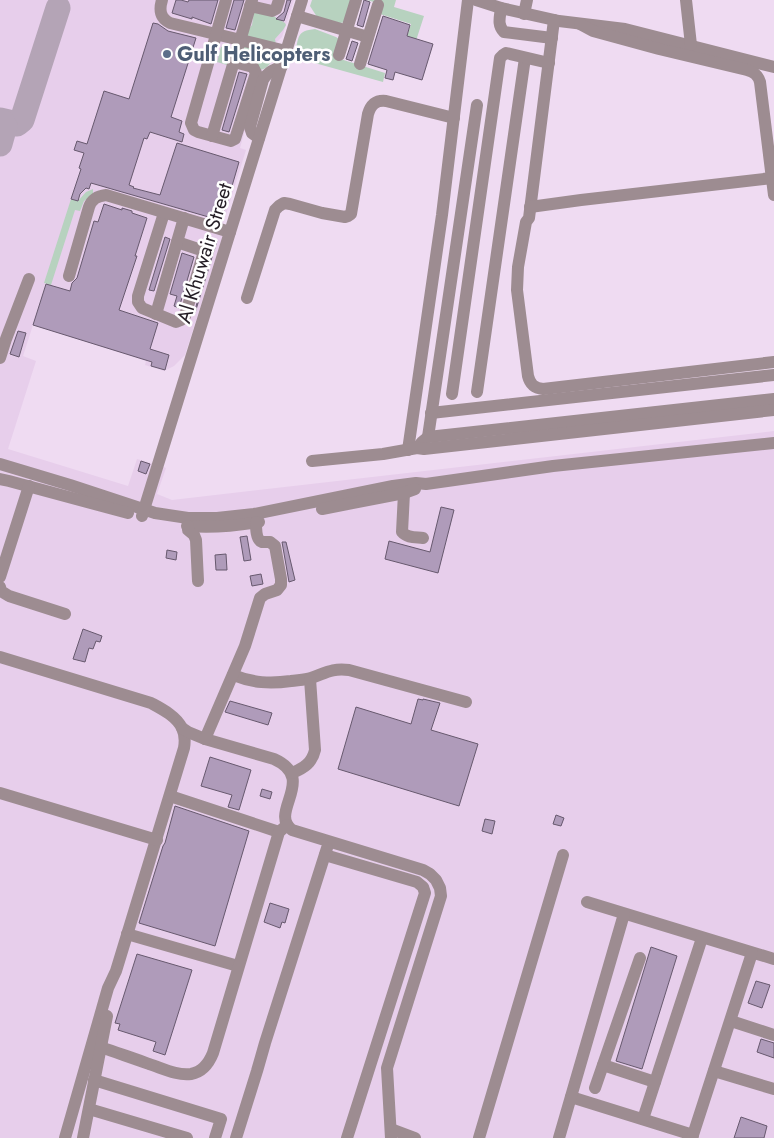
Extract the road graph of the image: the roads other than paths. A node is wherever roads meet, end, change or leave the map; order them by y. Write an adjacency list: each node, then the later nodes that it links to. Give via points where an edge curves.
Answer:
1 (162, 0): 18 (street, via 160,10 166,21)
2 (226, 0): 18 (street)
3 (279, 0): 10 (street, via 272,11)
4 (302, 0): 14 (street, Al Khuwair Street)
5 (356, 0): 17 (street)
6 (468, 0): 31 (street)
7 (476, 0): 12 (street)
8 (527, 0): 13 (street)
9 (686, 0): 22 (street)
10 (251, 3): 21 (street)
11 (378, 5): 19 (street)
12 (501, 8): 13 (street); 20 (street, via 498,24 504,32)
13 (524, 14): 15 (street)
14 (297, 16): 17 (street); 23 (street, Al Khuwair Street)
15 (554, 20): 16 (street); 20 (street)
16 (580, 24): 22 (street, via 625,28); 33 (street, via 593,31 756,74 760,82)
17 (346, 31): 19 (street); 24 (street)
18 (216, 34): 21 (street); 32 (street, via 191,123 194,130)
19 (368, 37): 28 (street)
20 (552, 38): 27 (street)
21 (240, 40): 23 (street); 26 (street)
22 (691, 45): 29 (street)
23 (286, 51): 41 (street, Al Khuwair Street)
24 (339, 55)
25 (525, 58): 27 (street); 40 (street, via 506,54 500,58); 56 (street)
26 (234, 62): 32 (street); 32 (street, via 254,69 256,73 235,139 231,141)
27 (549, 63): 35 (street)
28 (360, 64)
29 (774, 67)
30 (477, 105): 38 (street)
31 (454, 118): 37 (street); 45 (street, via 386,101 374,103 368,114 352,211 345,217 290,204 279,206)
32 (212, 136)
33 (772, 178): 34 (street); 35 (street)
34 (774, 195)
35 (530, 207): 54 (street, via 518,267 517,290 528,376 533,386 542,389)
36 (164, 212): 39 (street); 43 (street, via 106,196 95,198 89,207); 48 (street, via 137,299 140,306)
37 (442, 215): 38 (street); 46 (street)
38 (460, 216): 40 (street); 47 (street)
39 (184, 218): 41 (street); 42 (street)
40 (477, 218): 49 (street)
41 (230, 232): 70 (street, Al Khuwair Street)
42 (176, 242): 48 (street); 48 (street, via 201,250 203,256 183,318 173,321)
43 (68, 276)
44 (30, 279): 51 (street)
45 (247, 298)
46 (428, 308): 47 (street); 63 (street)
47 (446, 312): 49 (street); 60 (street)
48 (156, 314)
49 (463, 314): 57 (street)
50 (0, 316): 51 (street)
51 (13, 320): 52 (street)
52 (3, 338): 53 (street)
53 (0, 358)
54 (774, 362)
55 (774, 375): 60 (street)
56 (477, 392)
57 (452, 394)
58 (774, 399): 61 (street)
59 (774, 410): 63 (street)
60 (431, 413): 61 (street)
61 (428, 437): 63 (street)
62 (774, 443): 67 (street, via 553,466)
63 (413, 449): 64 (street)
64 (312, 462)
65 (0, 464): 70 (street, via 70,485)
66 (0, 479): 68 (street)
67 (426, 484): 69 (street); 70 (street, via 393,486 239,516 182,518)
68 (28, 486): 70 (street); 74 (street)
69 (404, 492): 71 (street); 73 (street, via 402,532)
70 (143, 513): 72 (street, via 163,522)
71 (256, 522): 72 (street); 79 (street, via 260,541 275,546 282,582 280,588 260,598)
72 (188, 526): 75 (street, via 196,540)
73 (423, 538)
74 (0, 577)
75 (198, 581)
76 (0, 587): 77 (street, via 10,596)
77 (65, 614)
78 (0, 657): 82 (street, via 151,704 167,712)
79 (233, 675): 80 (street, via 268,683); 83 (street)
80 (310, 679): 81 (street, via 328,671 348,670); 84 (street, via 316,750 306,767)
81 (466, 702)
82 (182, 728): 83 (street); 86 (street, via 184,748)
83 (205, 739): 84 (street, via 274,759)
84 (292, 773): 87 (street, via 292,789)
85 (0, 794): 88 (street)
86 (170, 796): 87 (street); 88 (street)
87 (283, 829): 89 (street); 99 (street)
88 (157, 840): 94 (street)
89 (329, 841): 90 (street); 113 (street, via 423,870 436,880 440,888 439,905 387,1068)
90 (325, 855): 119 (street); 120 (street, via 417,882 424,893)
91 (563, 855): 122 (street)
92 (587, 902): 93 (street)
93 (624, 914): 95 (street); 110 (street)
94 (128, 934): 99 (street); 100 (street)
95 (702, 938): 96 (street); 107 (street)
96 (752, 953): 98 (street); 101 (street)
97 (640, 958): 104 (street)
98 (774, 959)
99 (238, 966): 103 (street, via 211,1059 199,1071 184,1074 170,1071)
100 (116, 970): 103 (street); 115 (street)
101 (731, 1021): 102 (street); 105 (street)
102 (774, 1035)
103 (100, 1047): 106 (street)
104 (603, 1065): 107 (street); 108 (street)
105 (714, 1071): 109 (street); 114 (street)
106 (94, 1080): 111 (street); 118 (street, via 221,1118)
107 (655, 1082): 112 (street)
108 (595, 1088)
109 (774, 1089)
110 (571, 1097): 112 (street); 123 (street)
111 (89, 1109): 116 (street); 117 (street)
112 (643, 1120): 114 (street)
113 (391, 1134): 121 (street)
114 (692, 1136)
115 (64, 1138)
116 (83, 1138)
117 (187, 1138)
118 (215, 1138)
119 (236, 1138)
120 (346, 1138)
121 (415, 1138)
122 (479, 1138)
123 (559, 1138)

